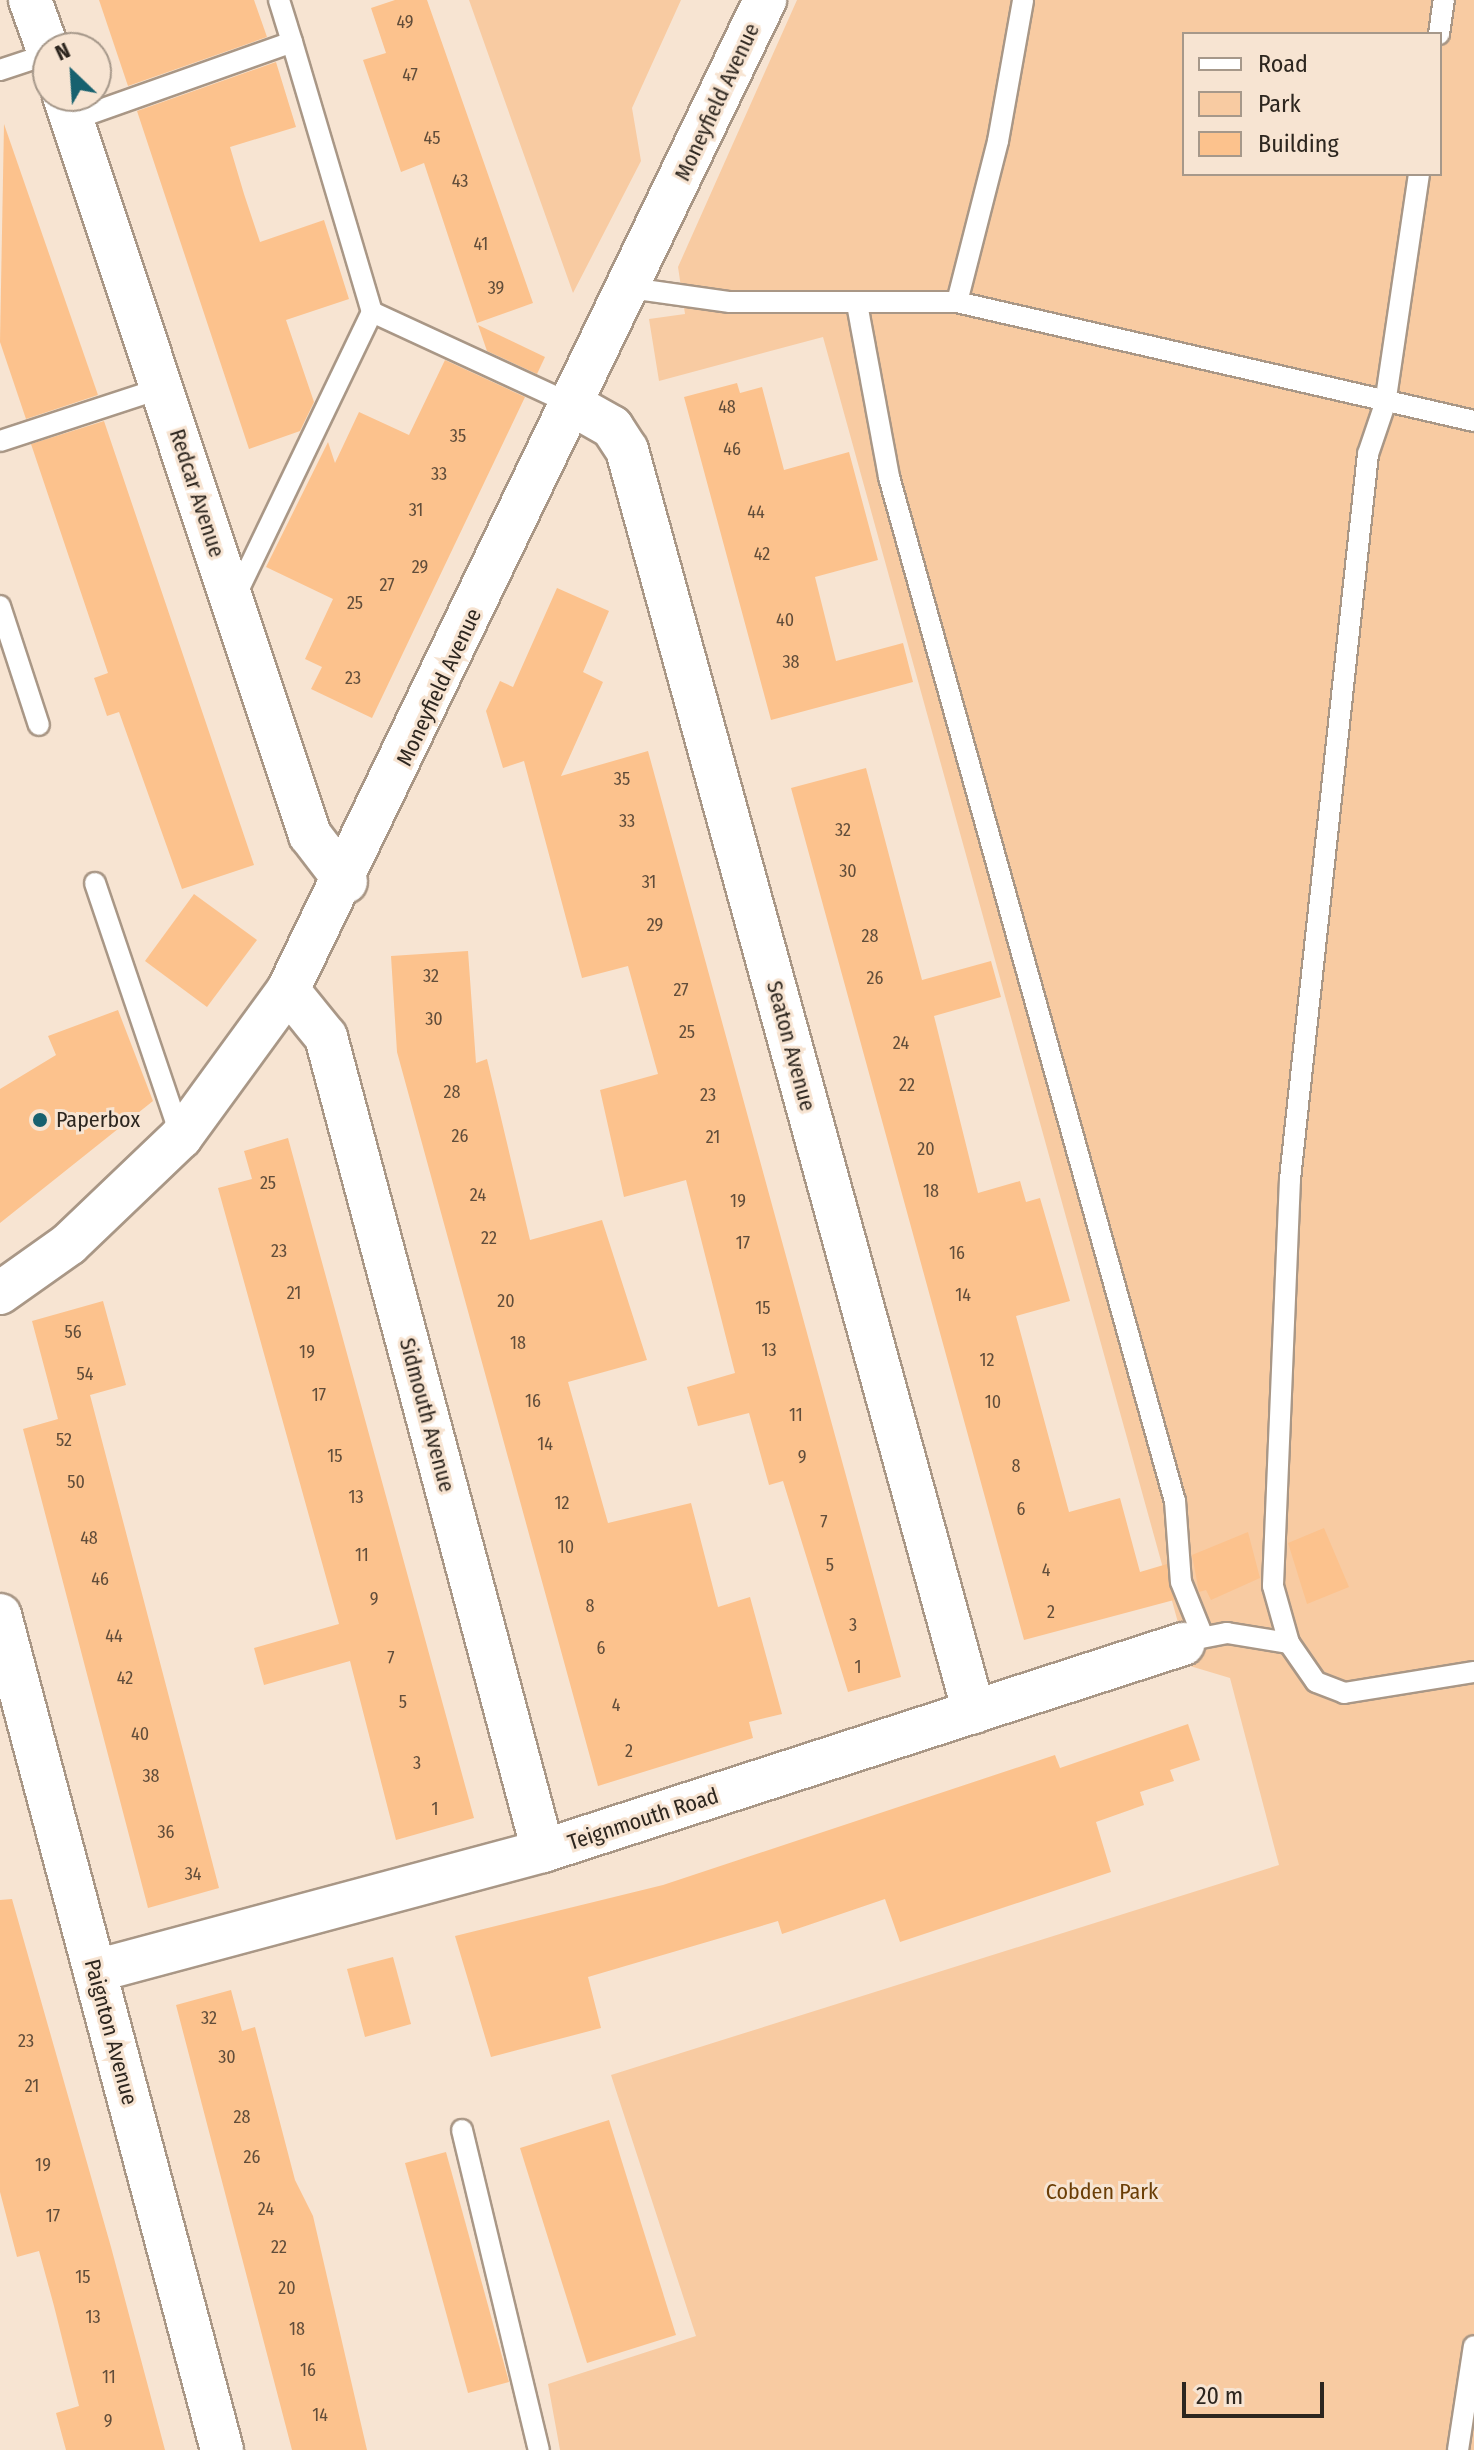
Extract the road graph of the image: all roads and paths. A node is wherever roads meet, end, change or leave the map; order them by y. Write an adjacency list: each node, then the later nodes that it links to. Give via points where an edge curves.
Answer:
1 (30, 0): 6 (street)
2 (279, 0): 8 (lane)
3 (765, 0): 14 (street, Moneyfield Avenue)
4 (1023, 0): 15 (lane, via 998,141)
5 (1444, 0): 7 (lane)
6 (41, 32)
7 (1439, 32)
8 (292, 42): 11 (lane); 17 (lane)
9 (32, 58): 10 (lane)
10 (0, 70)
11 (112, 95)
12 (69, 112): 18 (street, Redcar Avenue)
13 (1419, 176): 19 (lane)
14 (630, 288): 16 (lane, via 730,302); 20 (street, Moneyfield Avenue)
15 (957, 302): 16 (lane); 19 (lane)
16 (857, 304): 32 (lane, via 889,477 1175,1501 1181,1582)
17 (372, 312): 20 (lane); 23 (lane)
18 (162, 388): 22 (lane); 23 (street, Redcar Avenue)
19 (1385, 404): 21 (lane); 33 (lane, via 1368,454 1290,1179 1273,1586)
20 (573, 405): 26 (street, Moneyfield Avenue); 35 (street, Seaton Avenue, via 612,427 627,450)
21 (1474, 421)
22 (0, 441)
23 (233, 602): 26 (street, Redcar Avenue, via 310,835)
24 (0, 606): 25 (lane)
25 (39, 725)
26 (346, 882): 28 (street, Moneyfield Avenue)
27 (95, 883): 29 (lane)
28 (288, 990): 29 (street, Moneyfield Avenue); 36 (street, Sidmouth Avenue, via 326,1037)
29 (181, 1137): 30 (street, Moneyfield Avenue, via 69,1244)
30 (0, 1293)
31 (0, 1615): 37 (street, Paignton Avenue)
32 (1193, 1639): 33 (lane); 35 (street, Teignmouth Road)
33 (1289, 1643): 34 (lane, via 1316,1682 1344,1693)
34 (1474, 1672)
35 (974, 1712): 36 (street, Teignmouth Road)
36 (543, 1851): 37 (street, Teignmouth Road)
37 (95, 1971): 40 (street, Paignton Avenue)
38 (462, 2130): 41 (lane)
39 (1474, 2346): 42 (lane)
40 (222, 2450)
41 (539, 2450)
42 (1458, 2450)

